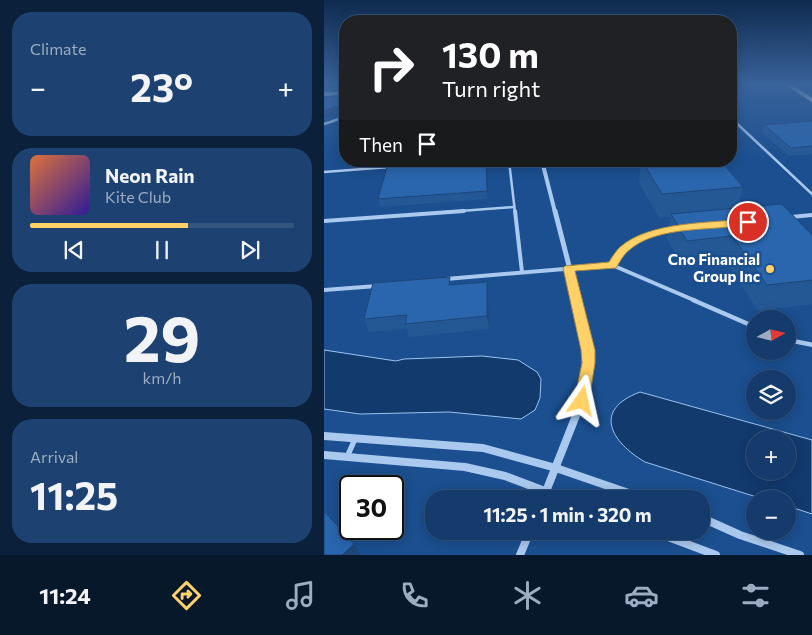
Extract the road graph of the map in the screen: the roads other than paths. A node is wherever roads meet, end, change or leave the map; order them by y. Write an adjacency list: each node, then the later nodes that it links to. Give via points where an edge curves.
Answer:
1 (339, 119): 2 (lane)
2 (324, 124)
3 (737, 124): 8 (lane)
4 (396, 167): 7 (lane)
5 (510, 167): 9 (lane)
6 (543, 167): 15 (street)
7 (325, 171)
8 (812, 195)
9 (514, 207): 12 (lane); 16 (lane)
10 (812, 215): 11 (lane)
11 (788, 218)
12 (324, 220)
13 (678, 228): 14 (lane, via 636,240 623,250)
14 (612, 266): 15 (lane); 20 (lane)
15 (568, 268): 16 (lane); 27 (street, via 582,317 588,363 582,401)
16 (522, 272): 17 (lane)
17 (442, 280)
18 (379, 285): 19 (lane)
19 (324, 290)
20 (746, 323)
21 (796, 342): 22 (lane)
22 (812, 345)
23 (324, 436): 24 (street)
24 (355, 439): 26 (lane); 27 (street, via 483,448)
25 (324, 455): 26 (street)
26 (347, 457): 28 (street, via 465,467 505,476)
27 (556, 468): 29 (street); 30 (street)
28 (534, 490)
29 (546, 490)
30 (620, 490)
31 (710, 522): 36 (street)
32 (526, 540): 34 (street)
33 (676, 540): 35 (street)
34 (520, 555)
35 (716, 555)
36 (800, 555)

